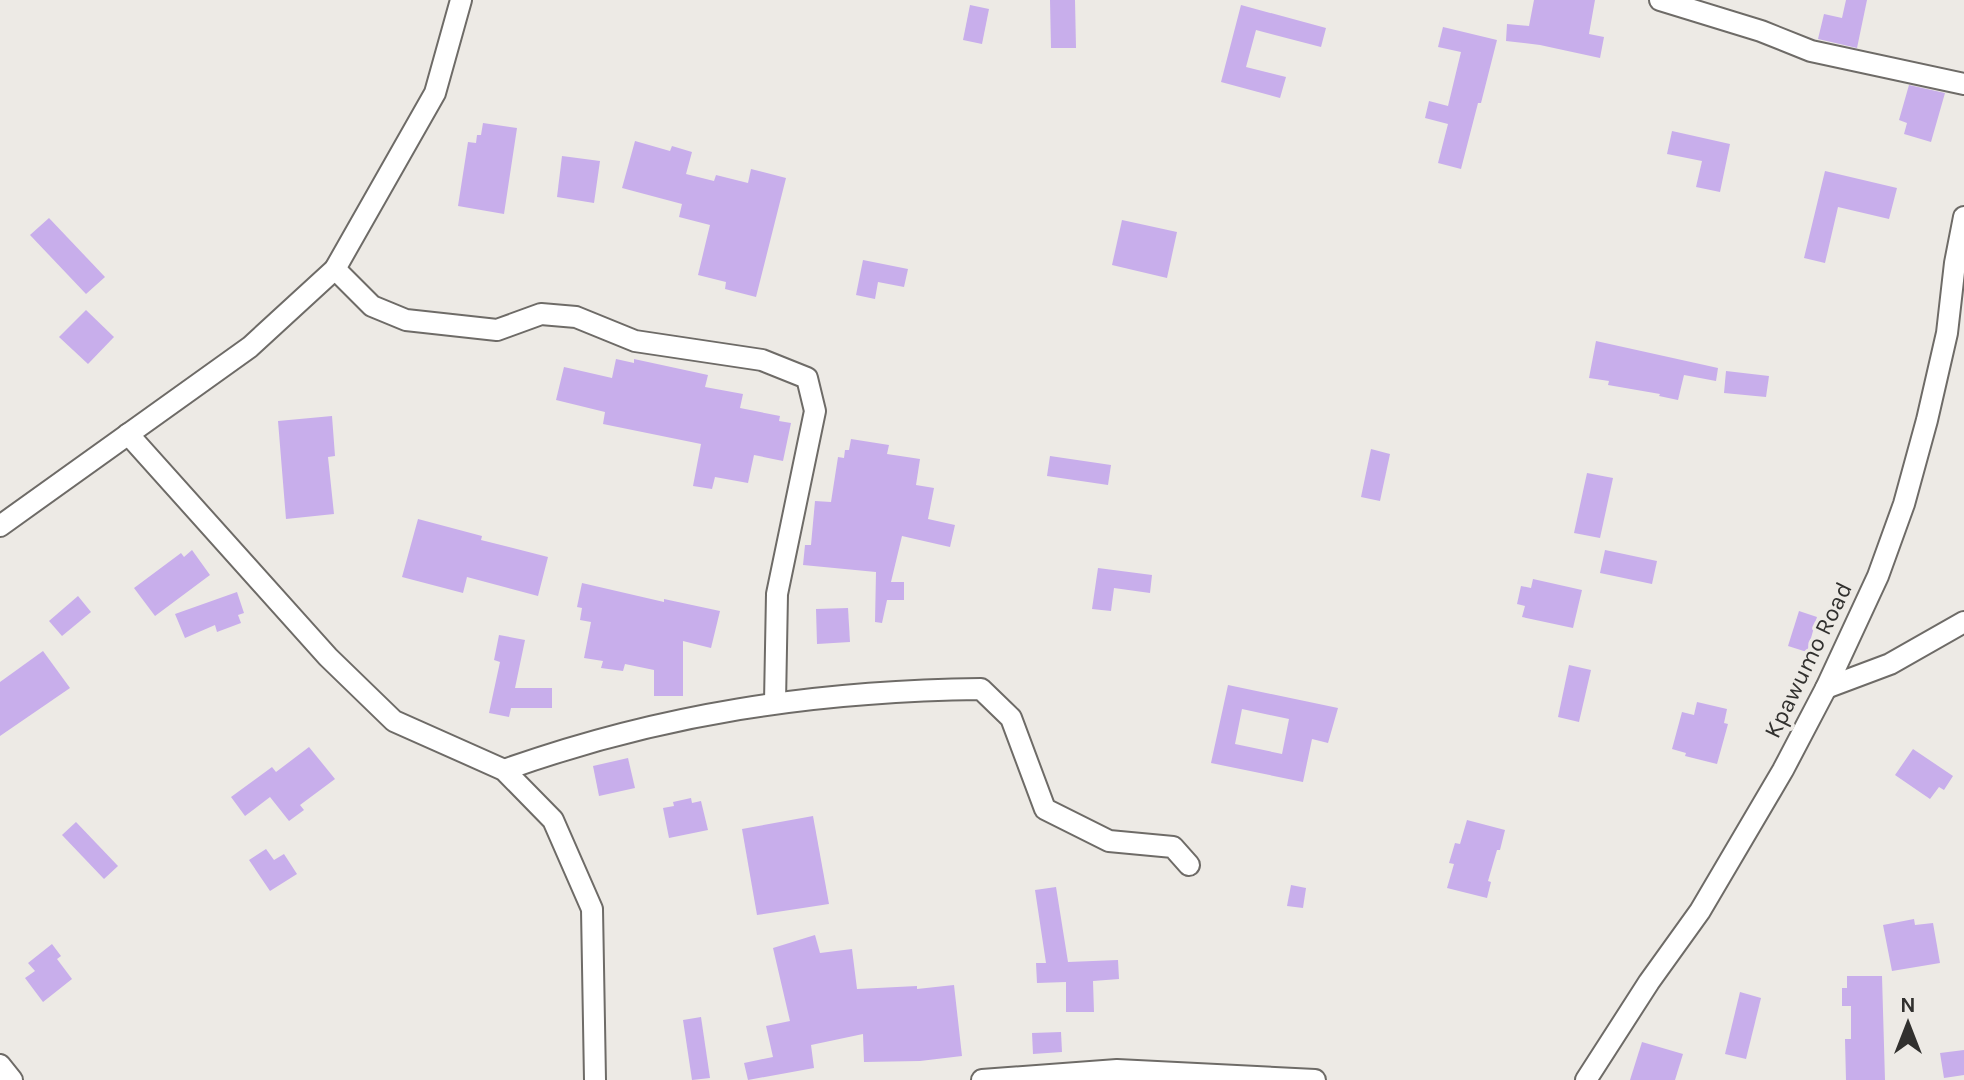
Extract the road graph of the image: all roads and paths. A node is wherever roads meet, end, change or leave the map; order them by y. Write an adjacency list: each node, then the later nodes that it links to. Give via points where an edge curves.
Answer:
1 (461, 0): 5 (street, via 435,93)
2 (1660, 0): 3 (street, via 1811,51)
3 (1964, 84)
4 (1964, 217): 9 (street, Kpawumo Road, via 1947,333 1904,504 1878,576)
5 (335, 269): 6 (street, via 250,347); 10 (street, via 372,306 406,320 497,330 541,314 576,317 635,341 762,360 807,378 815,411 777,594)
6 (128, 434): 7 (street); 11 (street, via 328,657 394,721)
7 (0, 526)
8 (1964, 622): 9 (street, via 1890,664)
9 (1826, 688): 18 (street, Kpawumo Road, via 1700,911)
10 (775, 702): 11 (street, via 574,745); 12 (street, via 981,689 1011,718 1045,809 1109,841 1173,847)
11 (504, 770): 15 (street, via 553,820 592,909)
12 (1189, 865)
13 (0, 1065): 14 (street)
14 (12, 1080)
15 (595, 1080)
16 (982, 1080): 17 (street, via 1117,1070)
17 (1315, 1080)
18 (1586, 1080)

